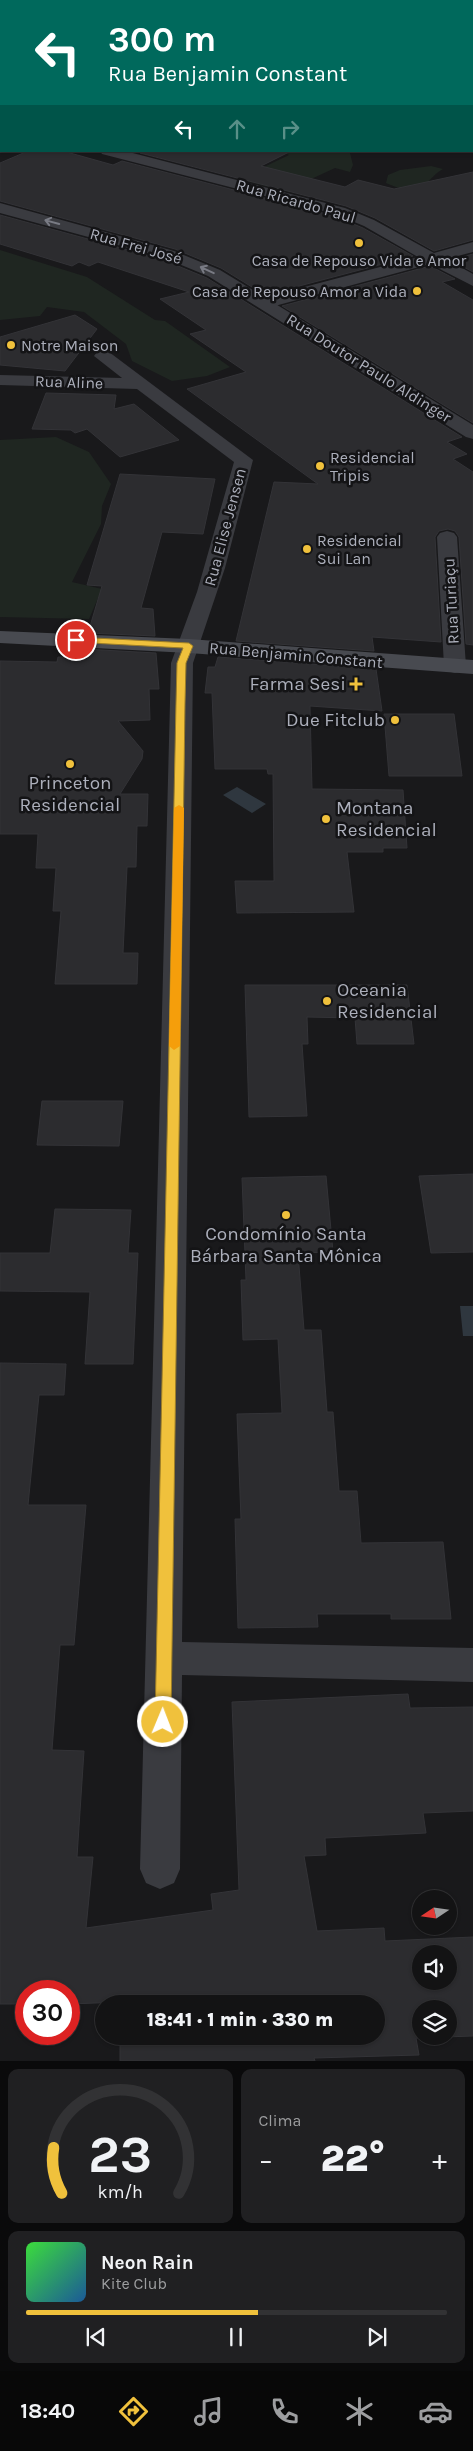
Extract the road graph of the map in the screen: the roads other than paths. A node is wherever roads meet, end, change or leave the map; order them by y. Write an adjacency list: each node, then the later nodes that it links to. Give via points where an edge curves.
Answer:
1 (111, 152): 4 (street, Rua Ricardo Paul, via 340,211 369,223)
2 (0, 208): 6 (street, Rua Frei José, one-way to 2, via 214,273 168,254)
3 (473, 247): 4 (street)
4 (432, 258): 5 (street, Rua Ricardo Paul); 6 (street)
5 (473, 281)
6 (264, 303): 10 (street, Rua Doutor Paulo Aldinger)
7 (103, 356): 9 (street, Rua Elise Jensen)
8 (0, 380): 9 (street, Rua Aline)
9 (139, 384): 13 (street, Rua Elise Jensen, via 244,460 211,582)
10 (473, 433)
11 (447, 537): 14 (street, Rua Turiaçu)
12 (0, 637): 13 (main road, Rua Benjamin Constant)
13 (189, 646): 14 (main road, Rua Benjamin Constant); 15 (street, via 182,663 180,703)
14 (464, 666)
15 (164, 1658): 16 (street); 17 (street)
16 (473, 1665)
17 (160, 1869)

